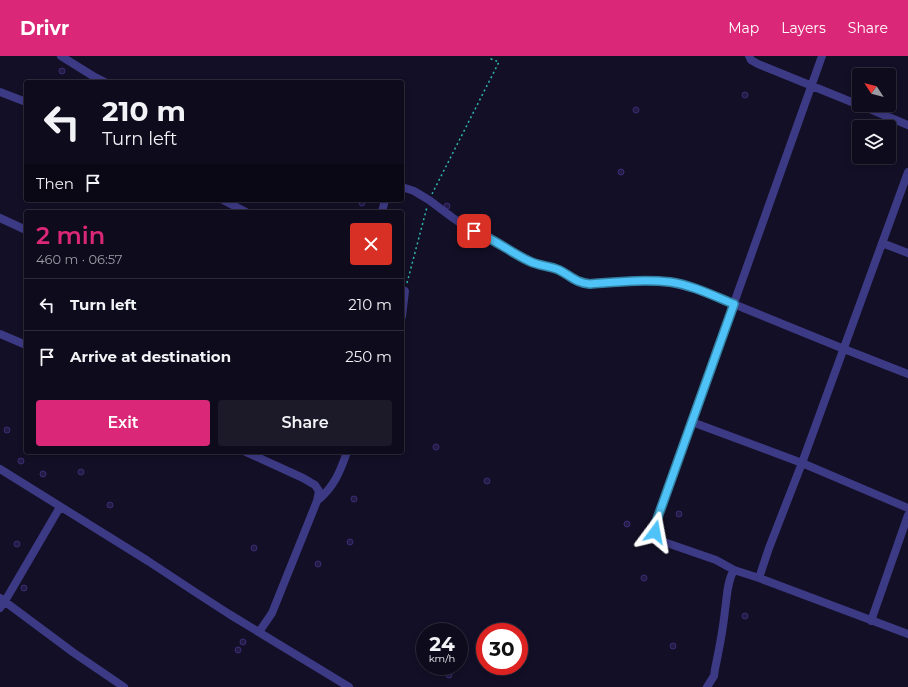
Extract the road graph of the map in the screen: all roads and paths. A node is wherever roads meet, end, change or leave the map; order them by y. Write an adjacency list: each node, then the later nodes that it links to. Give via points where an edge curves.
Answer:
1 (61, 56): 5 (street)
2 (492, 56): 14 (path, via 490,58 499,62)
3 (750, 56): 6 (street, via 754,62)
4 (822, 56): 6 (street)
5 (101, 80)
6 (812, 85): 9 (street); 22 (street)
7 (0, 92): 8 (street)
8 (24, 101)
9 (852, 102)
10 (877, 112): 11 (street)
11 (908, 125)
12 (908, 172): 19 (street)
13 (404, 188): 14 (street)
14 (429, 200): 21 (path); 22 (street, via 463,225 519,256 558,270 578,282 672,283)
15 (227, 202): 16 (street)
16 (242, 210)
17 (0, 218): 18 (street)
18 (24, 229)
19 (882, 243): 20 (street); 25 (street)
20 (908, 253)
21 (404, 290)
22 (734, 304): 25 (street); 27 (street)
23 (0, 334): 24 (street)
24 (24, 344)
25 (844, 349): 26 (street); 30 (street)
26 (908, 374)
27 (692, 422): 30 (street); 36 (street, via 655,525 656,536 664,542 716,560)
28 (250, 454): 32 (street, via 310,482 319,491)
29 (346, 454): 32 (street, via 331,488)
30 (802, 463): 34 (street); 37 (street)
31 (0, 470): 33 (street)
32 (318, 501): 40 (street, via 272,612)
33 (60, 507): 38 (street); 40 (street)
34 (908, 508)
35 (908, 515): 39 (street)
36 (734, 570): 37 (street); 44 (street, via 728,589 716,669)
37 (759, 578): 39 (street)
38 (2, 603): 42 (street)
39 (871, 621): 41 (street)
40 (260, 632): 43 (street)
41 (908, 634)
42 (124, 687)
43 (349, 687)
44 (707, 687)

